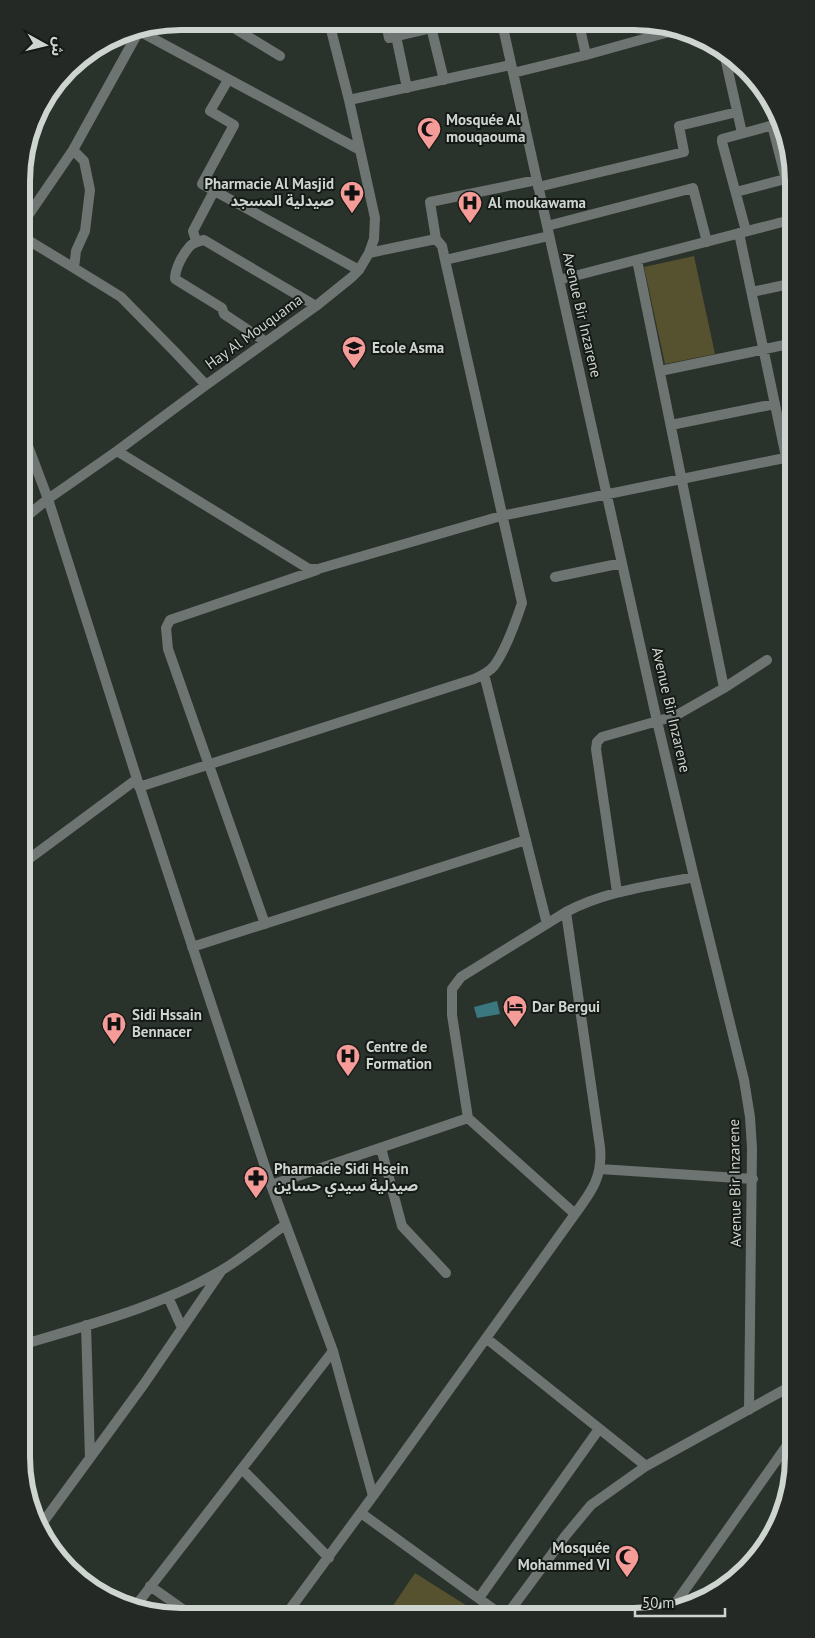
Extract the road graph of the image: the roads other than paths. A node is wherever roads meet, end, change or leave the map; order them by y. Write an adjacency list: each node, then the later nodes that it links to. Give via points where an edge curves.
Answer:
1 (237, 30): 13 (street)
2 (331, 30): 19 (street, Hay Al Mouquama)
3 (388, 30): 10 (street, via 389,38)
4 (415, 30): 10 (street)
5 (432, 30): 17 (street)
6 (504, 30): 15 (street, Avenue Bir Inzarene)
7 (580, 30): 12 (street)
8 (664, 33): 12 (street)
9 (147, 34): 16 (street)
10 (396, 36): 18 (street)
11 (135, 37): 23 (street)
12 (586, 55): 15 (street)
13 (280, 56)
14 (726, 61): 20 (street)
15 (512, 69): 17 (street); 26 (street, Avenue Bir Inzarene)
16 (228, 80): 24 (street); 27 (street, via 210,111 234,125 202,184)
17 (444, 80): 18 (street)
18 (407, 88): 19 (street)
19 (350, 100): 24 (street, Hay Al Mouquama)
20 (737, 112): 22 (street); 26 (street, via 679,126 684,152)
21 (774, 125): 22 (street)
22 (742, 132): 28 (street, via 722,138)
23 (73, 150): 29 (street); 40 (street, via 84,161 90,190 86,231 76,251)
24 (360, 150): 37 (street, Hay Al Mouquama, via 375,218 374,239)
25 (785, 179): 28 (street)
26 (537, 184): 31 (street, Avenue Bir Inzarene); 33 (street, via 430,202)
27 (214, 191): 34 (street, via 193,231); 41 (street)
28 (736, 192): 32 (street)
29 (30, 212)
30 (785, 221): 32 (street)
31 (548, 231): 36 (street, via 693,188); 38 (street); 42 (street, Avenue Bir Inzarene)
32 (743, 232): 36 (street); 44 (street)
33 (436, 239): 37 (street); 38 (street, via 442,246)
34 (196, 241): 45 (street, via 204,240); 46 (street, via 190,245 175,271 175,279 222,308 224,314)
35 (30, 242): 40 (street)
36 (707, 242): 39 (street)
37 (369, 253): 41 (street, Hay Al Mouquama)
38 (445, 260): 61 (street)
39 (637, 260): 42 (street); 49 (street)
40 (74, 268): 50 (street, via 120,297)
41 (358, 270): 45 (street, Hay Al Mouquama)
42 (559, 280): 58 (street, Avenue Bir Inzarene)
43 (785, 286): 44 (street)
44 (752, 292): 48 (street)
45 (316, 306): 46 (street, Hay Al Mouquama)
46 (266, 342): 50 (street, Hay Al Mouquama)
47 (785, 345): 48 (street)
48 (764, 350): 49 (street); 51 (street)
49 (660, 371): 52 (street)
50 (206, 385): 55 (street, Hay Al Mouquama)
51 (775, 404): 52 (street); 53 (street)
52 (671, 425): 57 (street)
53 (785, 439)
54 (30, 451): 59 (street)
55 (117, 452): 59 (street, Hay Al Mouquama); 63 (street, via 310,569)
56 (785, 458): 57 (street)
57 (682, 479): 58 (street); 67 (street)
58 (607, 494): 61 (street); 62 (street, Avenue Bir Inzarene)
59 (48, 499): 60 (street, Hay Al Mouquama); 70 (street)
60 (30, 514)
61 (501, 516): 63 (street); 66 (street, via 522,603 493,667)
62 (622, 563): 64 (street); 68 (street, Avenue Bir Inzarene)
63 (318, 569): 69 (street, via 170,620 166,628 168,649)
64 (554, 577)
65 (767, 660): 67 (street)
66 (484, 674): 69 (street); 71 (street)
67 (724, 688): 68 (street, via 675,716)
68 (657, 721): 73 (street, Avenue Bir Inzarene); 74 (street, via 602,737 597,742)
69 (209, 764): 70 (street); 76 (street)
70 (138, 783): 72 (street); 78 (street)
71 (526, 840): 76 (street); 77 (street)
72 (30, 858)
73 (694, 878): 74 (street); 82 (street, Avenue Bir Inzarene, via 744,1080 750,1117)
74 (617, 892): 75 (street)
75 (566, 912): 77 (street); 81 (street, via 600,1146)
76 (265, 924): 78 (street)
77 (547, 924): 79 (street, via 461,977 452,989 452,1015)
78 (192, 947): 83 (street)
79 (468, 1118): 80 (street); 84 (street)
80 (381, 1148): 83 (street); 87 (street, via 402,1226)
81 (600, 1169): 82 (street); 84 (street, via 593,1190)
82 (752, 1179): 95 (street, Avenue Bir Inzarene)
83 (271, 1185): 85 (street)
84 (575, 1214): 91 (street)
85 (285, 1225): 86 (street); 93 (street)
86 (222, 1270): 88 (street); 90 (street)
87 (446, 1273)
88 (168, 1296): 89 (street); 90 (street)
89 (86, 1325): 92 (street); 98 (street)
90 (182, 1328): 98 (street)
91 (486, 1338): 96 (street); 101 (street)
92 (30, 1342)
93 (333, 1351): 100 (street); 101 (street)
94 (785, 1390): 95 (street)
95 (749, 1410): 99 (street)
96 (599, 1428): 99 (street); 106 (street)
97 (785, 1448): 108 (street)
98 (90, 1458): 103 (street)
99 (646, 1466): 112 (street, via 591,1505)
100 (242, 1470): 104 (street); 105 (street)
101 (373, 1496): 102 (street)
102 (361, 1513): 104 (street); 106 (street)
103 (44, 1520)
104 (329, 1558): 110 (street)
105 (150, 1586): 107 (street); 109 (street)
106 (478, 1598): 111 (street)
107 (138, 1602)
108 (676, 1602)
109 (180, 1608)
110 (291, 1608)
111 (493, 1608)
112 (511, 1608)

